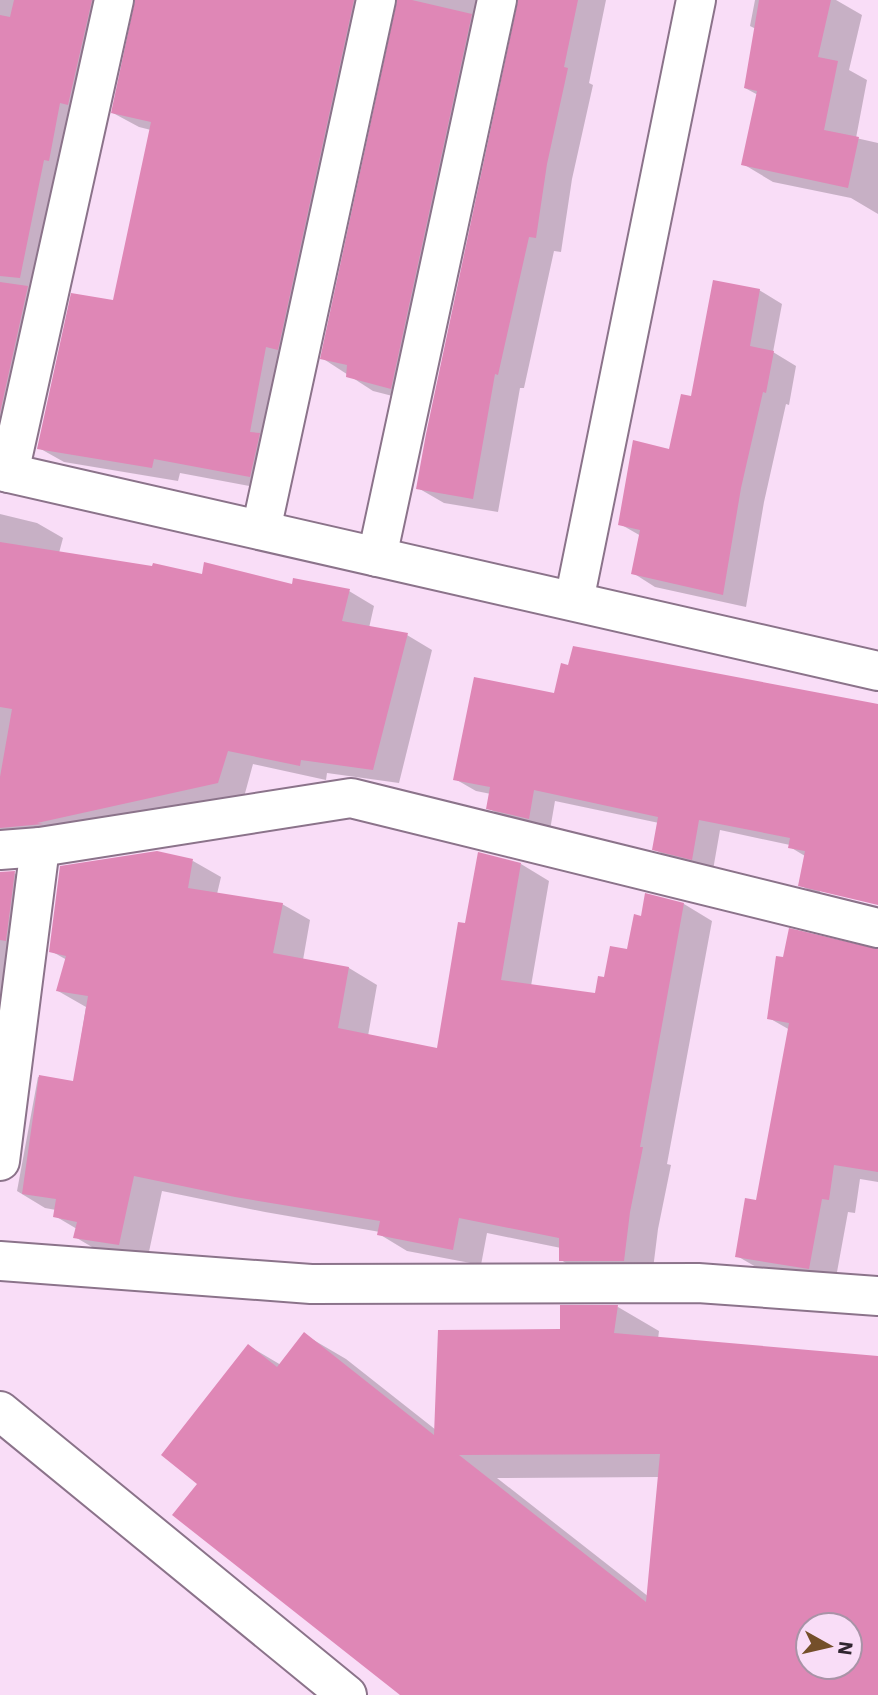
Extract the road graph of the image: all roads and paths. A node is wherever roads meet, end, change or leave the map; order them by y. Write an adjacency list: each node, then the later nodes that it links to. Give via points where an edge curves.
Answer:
1 (114, 0): 5 (street)
2 (376, 0): 6 (street)
3 (497, 0): 7 (street)
4 (696, 0): 8 (street)
5 (4, 472): 6 (street)
6 (261, 530): 7 (street)
7 (377, 556): 8 (street)
8 (574, 601): 9 (street)
9 (878, 671)
10 (40, 847): 11 (street); 12 (street, via 351,798); 13 (street)
11 (0, 850)
12 (878, 928)
13 (0, 1161)
14 (0, 1261): 15 (street, via 311,1284 698,1283)
15 (878, 1296)
16 (0, 1411): 17 (street)
17 (347, 1695)

